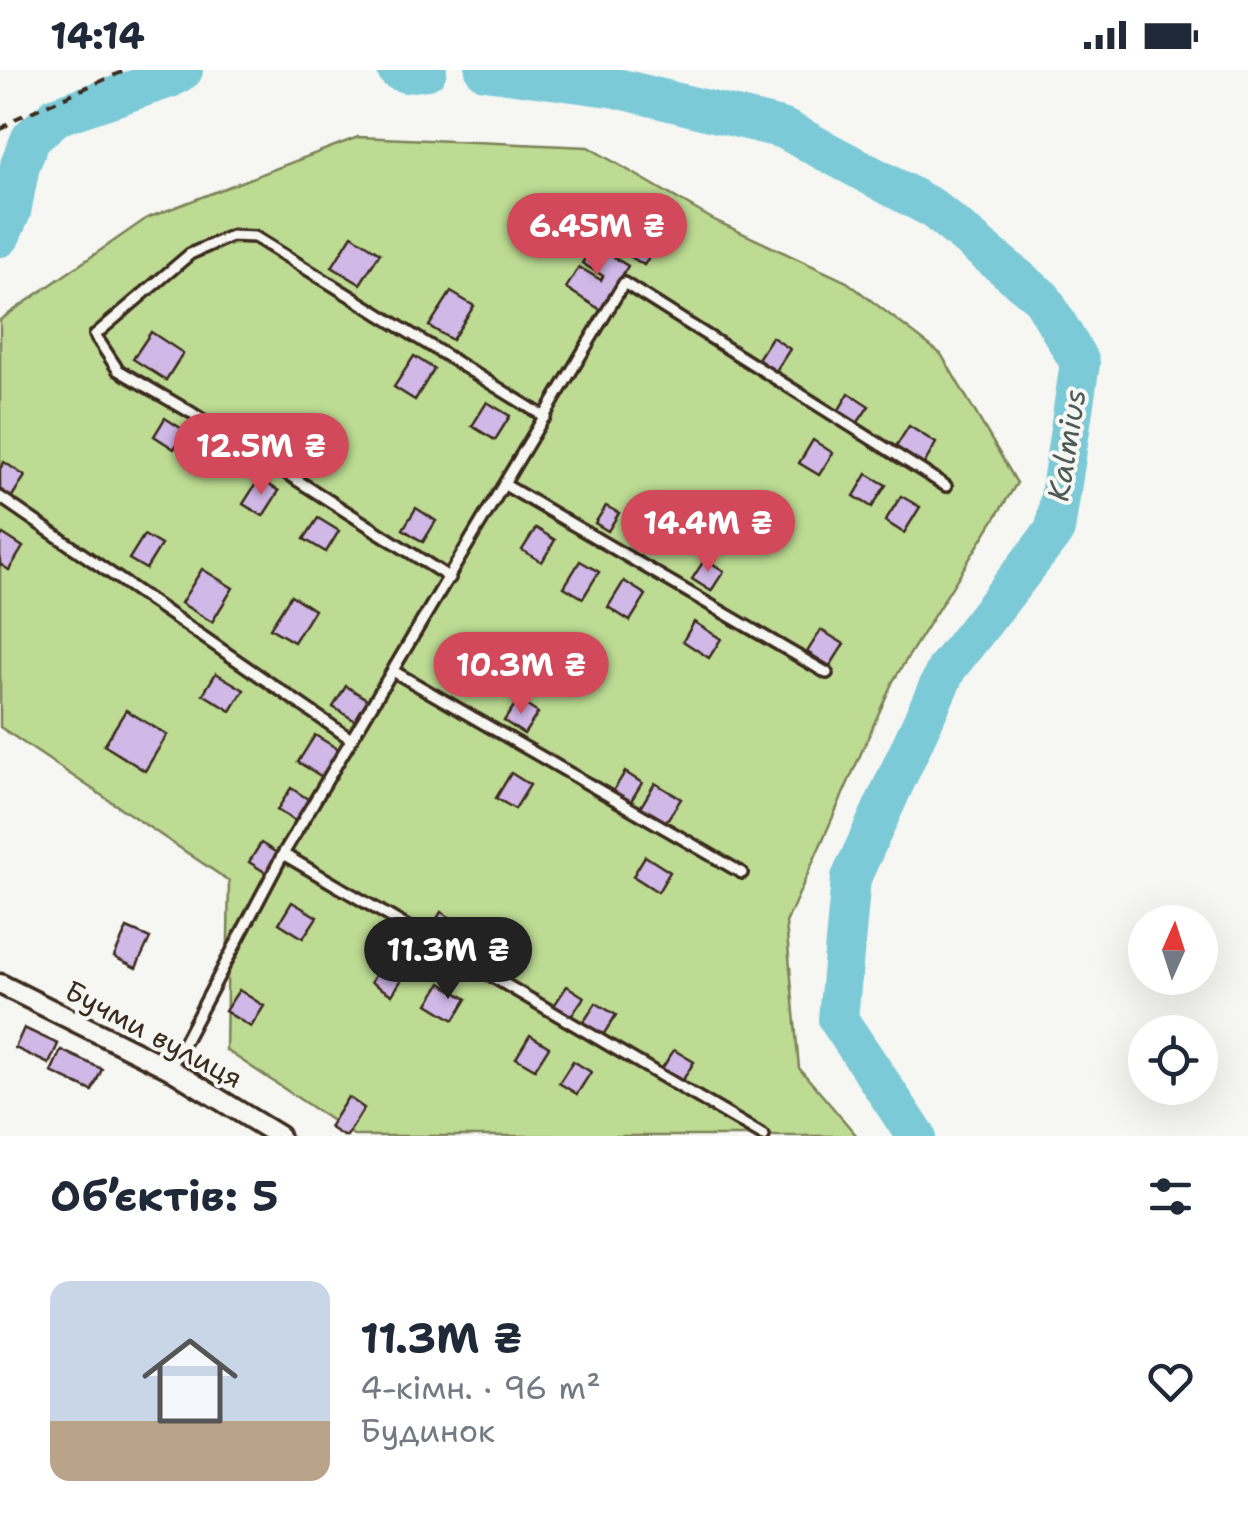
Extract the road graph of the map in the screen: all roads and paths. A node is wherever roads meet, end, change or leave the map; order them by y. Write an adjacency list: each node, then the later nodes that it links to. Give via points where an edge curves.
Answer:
1 (126, 70): 2 (path)
2 (0, 130)
3 (545, 416): 4 (lane); 5 (lane, via 624,283); 7 (lane, via 255,237 231,236 190,254 96,335 118,370)
4 (504, 484): 7 (lane); 9 (lane)
5 (946, 486)
6 (0, 497): 10 (lane)
7 (450, 578): 8 (lane)
8 (392, 671): 10 (lane); 12 (lane)
9 (827, 674)
10 (351, 740): 11 (lane)
11 (283, 854): 14 (lane); 16 (lane)
12 (742, 872)
13 (0, 984): 14 (street, Бучми вулиця)
14 (170, 1069): 15 (street, Бучми вулиця)
15 (279, 1136)
16 (764, 1136)

